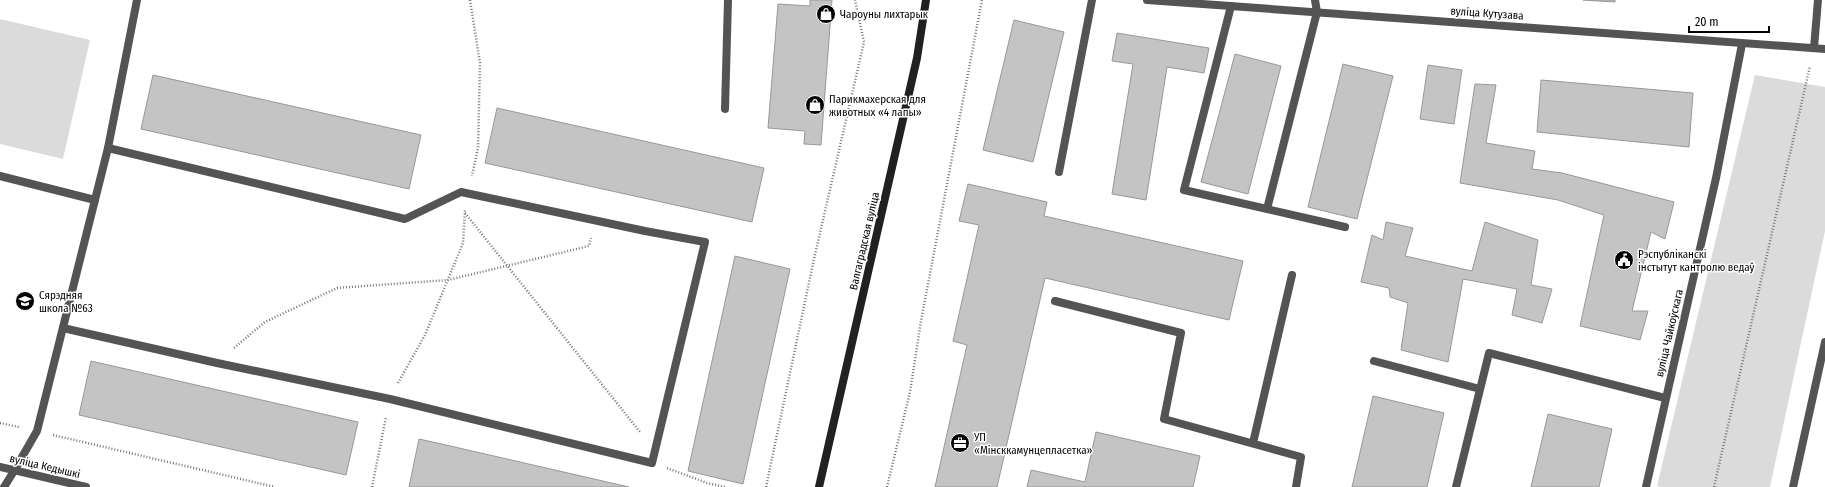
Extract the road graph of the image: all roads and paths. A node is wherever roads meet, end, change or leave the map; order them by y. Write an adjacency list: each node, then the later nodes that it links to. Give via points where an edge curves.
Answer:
1 (137, 0): 17 (street)
2 (470, 0): 20 (path, via 480,62 478,148)
3 (728, 0): 16 (street)
4 (855, 0): 48 (path, via 864,42 814,259)
5 (926, 0): 49 (main road, Валгаградская вуліца, via 917,58)
6 (982, 0): 50 (path, via 921,321 910,392)
7 (1092, 0): 18 (street)
8 (1147, 0): 11 (street, вуліца Кутузава)
9 (1315, 0): 12 (street)
10 (1818, 0): 14 (street)
11 (1231, 6): 12 (street, вуліца Кутузава); 22 (street, via 1184,190)
12 (1317, 12): 13 (street, вуліца Кутузава); 22 (street)
13 (1742, 44): 14 (street, вуліца Кутузава); 35 (street, вуліца Чайкоўскага, via 1716,178)
14 (1814, 48): 15 (street, вуліца Кутузава); 54 (path)
15 (1825, 50)
16 (725, 109)
17 (108, 148): 20 (street, via 405,219 462,192); 21 (street)
18 (1059, 172)
19 (0, 176): 21 (street)
20 (468, 193): 23 (path); 24 (street)
21 (95, 200): 30 (street)
22 (1267, 209): 25 (street)
23 (464, 212): 26 (path); 28 (path, via 463,243)
24 (595, 220): 26 (path, via 589,246); 39 (street, via 705,242)
25 (1345, 227)
26 (508, 267): 28 (path); 39 (path)
27 (1292, 274): 38 (street)
28 (448, 280): 33 (path, via 336,288 265,322); 36 (path, via 425,335)
29 (1055, 301): 38 (street, via 1181,333 1164,419)
30 (63, 328): 33 (street); 37 (street)
31 (1825, 342): 55 (street)
32 (1374, 361): 34 (street)
33 (217, 363): 36 (street)
34 (1480, 389): 35 (street, via 1489,353); 52 (street)
35 (1665, 398): 53 (street, вуліца Чайкоўскага)
36 (390, 399): 40 (street); 46 (path)
37 (37, 431): 42 (street); 45 (path)
38 (1253, 443): 51 (street, via 1301,457)
39 (655, 450): 40 (street)
40 (652, 463): 47 (path)
41 (0, 467): 42 (street, вуліца Кедышкі)
42 (14, 470): 43 (street); 44 (street, вуліца Кедышкі)
43 (4, 487)
44 (86, 487)
45 (275, 487)
46 (372, 487)
47 (725, 487)
48 (766, 487)
49 (819, 487)
50 (887, 487)
51 (1296, 487)
52 (1456, 487)
53 (1646, 487)
54 (1714, 487)
55 (1792, 487)

